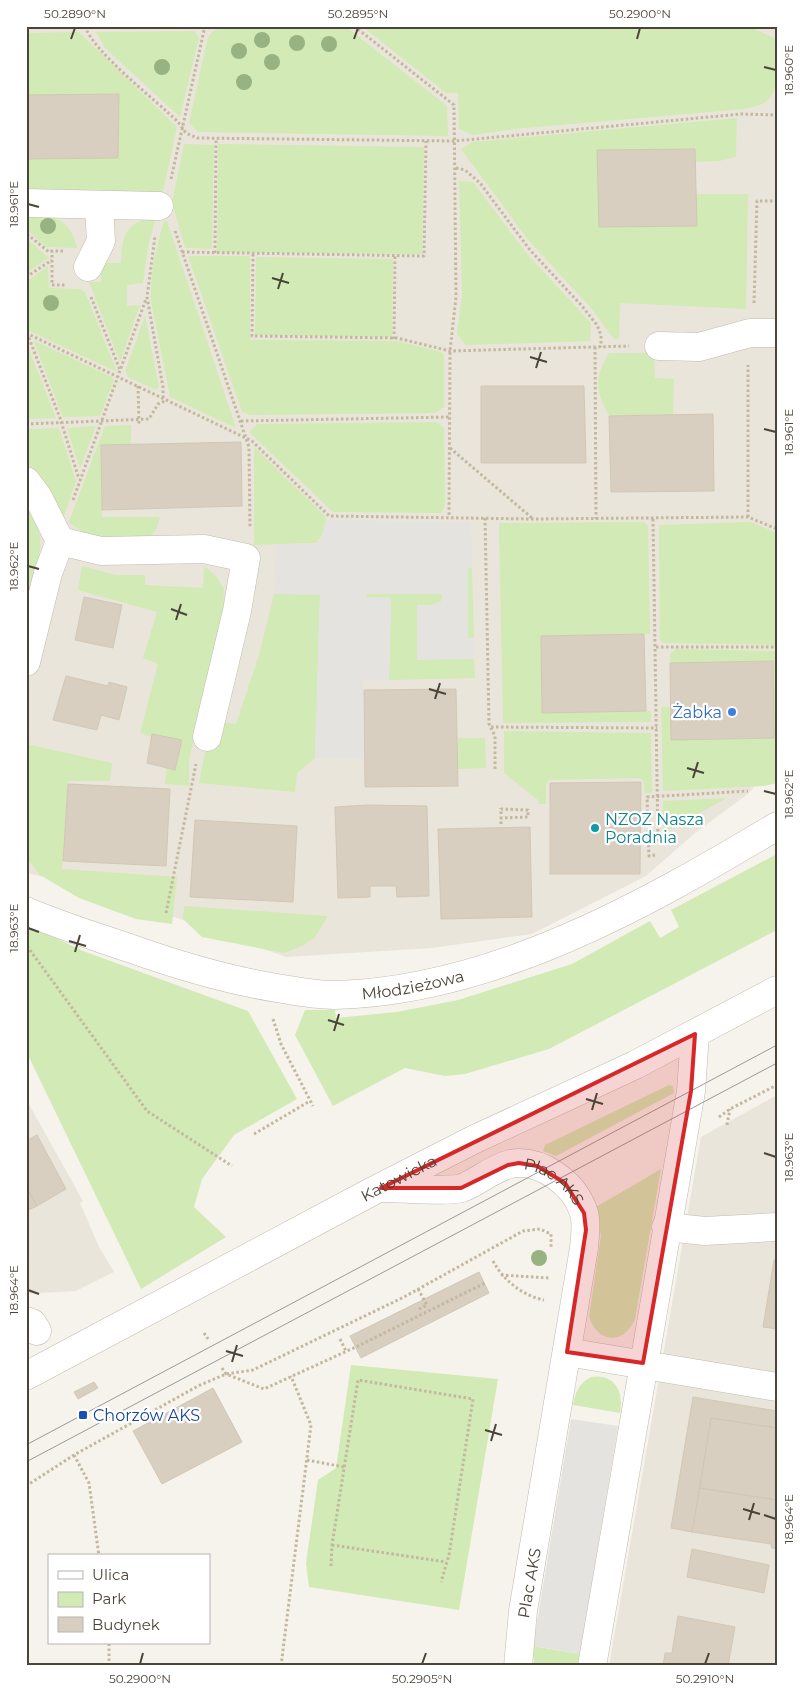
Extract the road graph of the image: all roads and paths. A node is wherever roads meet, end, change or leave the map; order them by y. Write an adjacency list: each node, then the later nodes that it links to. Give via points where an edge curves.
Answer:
1 (85, 26): 2 (path); 4 (path); 6 (path, via 103,52 186,133 197,138)
2 (123, 26)
3 (354, 26): 8 (path, via 454,105)
4 (26, 27)
5 (777, 115): 8 (path, via 742,114)
6 (216, 139): 7 (path); 17 (path)
7 (426, 141): 8 (path); 19 (path, via 424,256)
8 (454, 141): 9 (path)
9 (456, 168): 28 (path, via 464,170 480,183 530,250 582,306 597,325); 31 (path, via 456,297)
10 (777, 201): 23 (path, via 757,201)
11 (26, 203): 12 (street)
12 (99, 205): 13 (street); 21 (street, via 101,241)
13 (159, 206): 16 (path, via 171,220)
14 (26, 234): 15 (path, via 44,250)
15 (52, 251)
16 (182, 252): 17 (path); 39 (path)
17 (215, 252): 18 (path)
18 (253, 254): 19 (path); 27 (path, via 252,336)
19 (395, 256): 27 (path)
20 (52, 260): 22 (path)
21 (88, 267)
22 (26, 277)
23 (754, 285)
24 (147, 297): 33 (path)
25 (777, 332): 29 (street, via 750,333 699,347)
26 (26, 333): 33 (path); 40 (path)
27 (394, 339): 31 (path)
28 (602, 346): 29 (path); 30 (path)
29 (659, 346)
30 (595, 347): 31 (path); 52 (path)
31 (450, 351): 36 (path)
32 (748, 362): 49 (path)
33 (118, 377): 34 (path); 38 (path)
34 (138, 386): 35 (path); 37 (path)
35 (163, 396): 37 (path, via 163,402 158,404 149,419); 43 (path)
36 (449, 417): 39 (path); 44 (path)
37 (139, 420): 38 (path); 42 (path)
38 (102, 421): 40 (path); 46 (path)
39 (241, 421): 43 (path)
40 (61, 422): 41 (path); 46 (path)
41 (26, 424)
42 (139, 425)
43 (245, 437): 48 (path, via 329,516); 55 (path, via 249,446)
44 (449, 448): 48 (path); 51 (path)
45 (26, 481): 56 (street, via 38,497)
46 (80, 481): 47 (path)
47 (72, 504)
48 (449, 517): 50 (path)
49 (748, 517): 53 (path); 54 (path)
50 (485, 518): 51 (path); 60 (path)
51 (533, 519): 52 (path)
52 (596, 519): 53 (path)
53 (653, 519): 57 (path)
54 (777, 529)
55 (250, 533)
56 (60, 541): 59 (street, via 48,573); 62 (street, via 102,551 204,549 246,558)
57 (656, 647): 58 (path); 61 (path)
58 (777, 647)
59 (26, 662)
60 (491, 727): 61 (path); 63 (path, via 495,736)
61 (657, 728): 66 (path)
62 (207, 737)
63 (495, 769)
64 (194, 779): 73 (path)
65 (748, 792): 66 (path)
66 (658, 797): 70 (path); 71 (path, via 647,797 649,856)
67 (502, 818): 67 (path, via 501,809 528,810 528,817); 68 (path)
68 (501, 824)
69 (777, 826): 72 (street, Młodzieżowa, via 604,922 570,937 445,980 374,991 334,995 239,982 173,963)
70 (658, 842)
71 (655, 855)
72 (26, 911)
73 (166, 913)
74 (26, 945): 83 (path, via 147,1111)
75 (777, 990): 77 (street, Katowicka)
76 (271, 1015): 79 (path, via 281,1044)
77 (695, 1034): 84 (street, Katowicka); 85 (street, via 691,1091)
78 (777, 1085): 81 (path, via 730,1109)
79 (310, 1101): 80 (path); 82 (path)
80 (313, 1106)
81 (727, 1125)
82 (254, 1134)
83 (232, 1166)
84 (381, 1188): 101 (street, Plac AKS, via 461,1188 508,1165 519,1163 529,1164 560,1179 584,1213 586,1230); 105 (street, Katowicka)
85 (666, 1227): 86 (street, via 705,1231); 102 (street)
86 (777, 1227)
87 (550, 1251): 94 (path, via 551,1234 540,1230 523,1231)
88 (492, 1261): 90 (path)
89 (553, 1273): 91 (path)
90 (500, 1275): 91 (path); 95 (path, via 532,1298)
91 (553, 1279): 93 (path)
92 (485, 1283): 100 (path)
93 (552, 1286)
94 (418, 1289): 96 (path, via 426,1305); 104 (path, via 253,1370)
95 (549, 1301)
96 (419, 1309)
97 (204, 1333): 98 (path)
98 (208, 1339)
99 (340, 1339): 100 (path)
100 (346, 1351): 106 (path)
101 (567, 1352): 102 (street); 120 (street, Plac AKS, via 524,1611)
102 (643, 1363): 107 (street); 121 (street)
103 (222, 1368): 104 (path)
104 (226, 1374): 106 (path, via 264,1389); 108 (path, via 198,1386)
105 (26, 1376)
106 (291, 1376): 109 (path, via 311,1425)
107 (777, 1386)
108 (74, 1456): 111 (path); 113 (path, via 89,1483)
109 (307, 1460): 110 (path); 119 (path)
110 (344, 1467): 112 (path); 114 (path, via 358,1380 473,1399)
111 (26, 1486)
112 (332, 1545): 114 (path); 115 (path)
113 (99, 1554)
114 (446, 1562): 116 (path)
115 (332, 1566)
116 (441, 1582)
117 (109, 1644): 118 (path)
118 (109, 1666)
119 (281, 1666)
120 (518, 1666)
121 (592, 1666)

